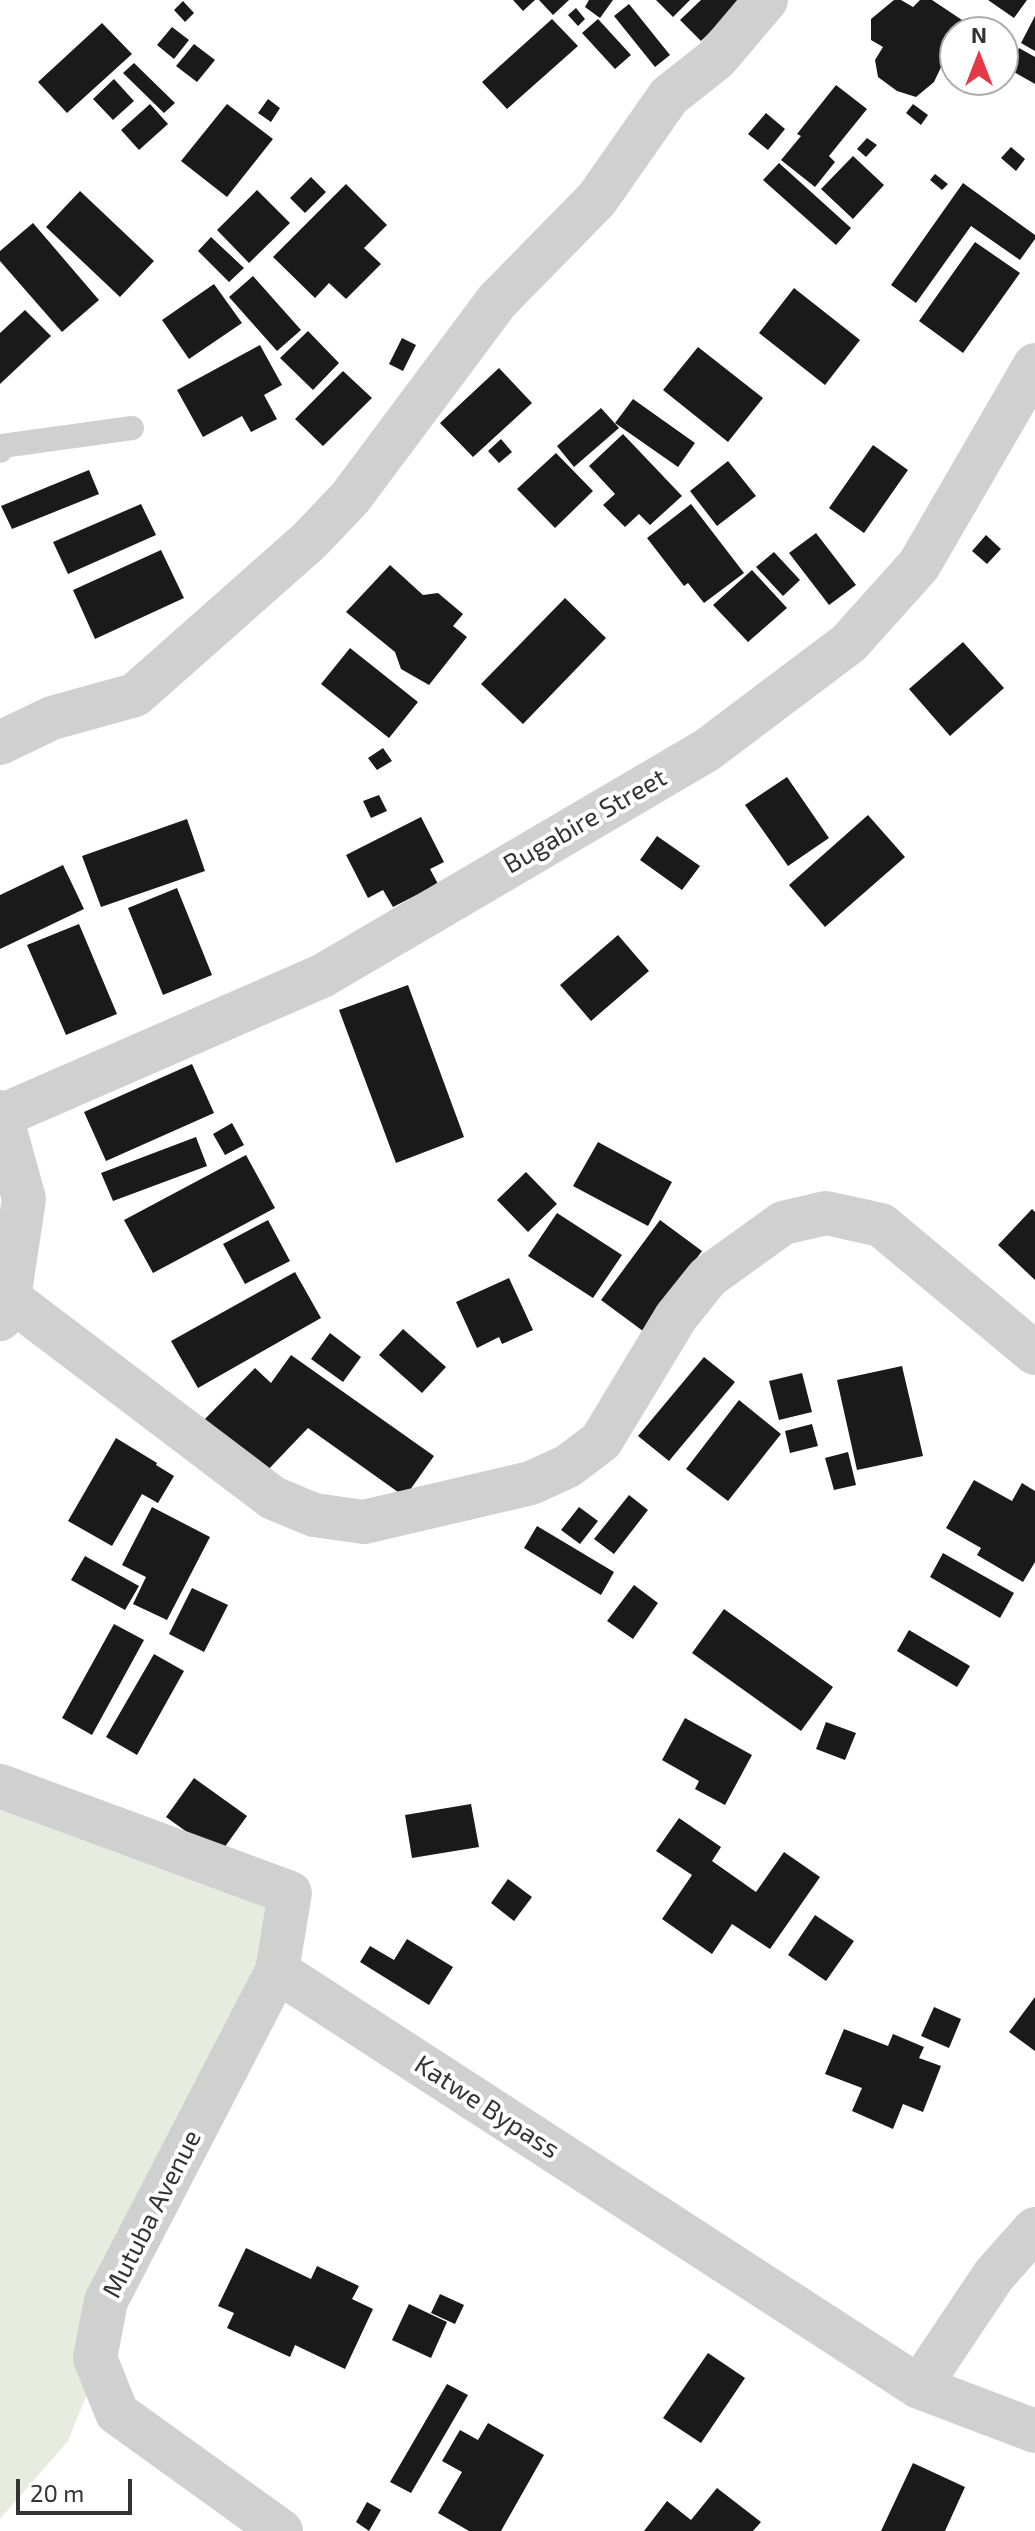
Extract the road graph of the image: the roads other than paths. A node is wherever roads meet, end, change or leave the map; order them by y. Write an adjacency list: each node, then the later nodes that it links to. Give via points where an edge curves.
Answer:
1 (766, 0): 5 (street, via 716,59 669,96 597,199 497,301 350,498 309,541 135,695 52,718)
2 (1035, 365): 6 (street, Bugabire Street, via 919,565 849,643 707,750 322,976)
3 (132, 428): 4 (lane, via 2,446)
4 (0, 451)
5 (0, 743)
6 (1, 1114): 7 (street, Bugabire Street, via 24,1199)
7 (5, 1308): 8 (street, via 273,1498 314,1515 364,1522 531,1483 568,1466 601,1441 676,1317 708,1277 783,1223 826,1213 881,1225)
8 (1035, 1353)
9 (0, 1786): 10 (street, via 290,1893)
10 (277, 1971): 12 (street, Katwe Bypass); 14 (street, Mutuba Avenue, via 106,2301 95,2358 117,2413)
11 (1035, 2229): 12 (street, via 994,2275)
12 (919, 2387): 13 (street, Katwe Bypass)
13 (1035, 2431)
14 (281, 2531)

